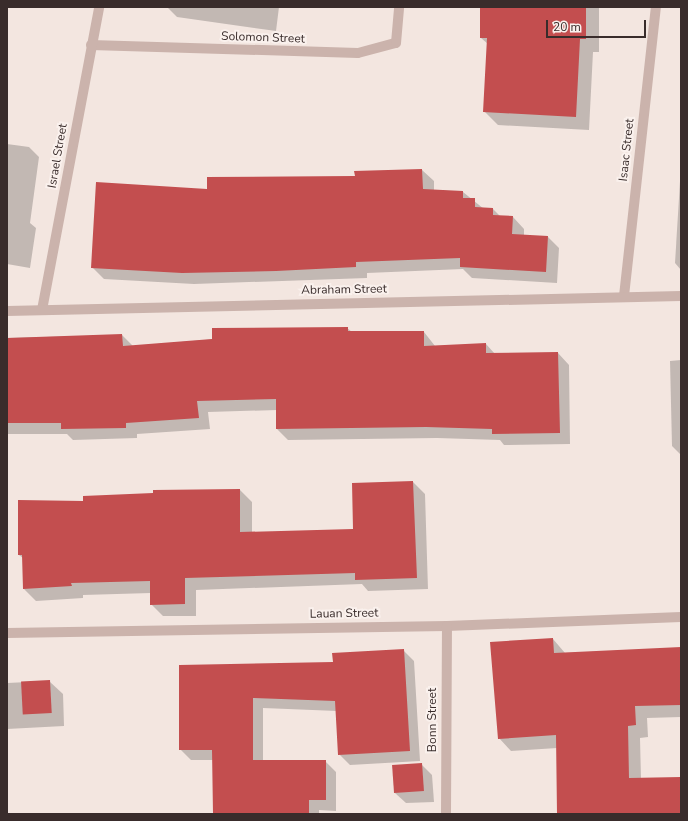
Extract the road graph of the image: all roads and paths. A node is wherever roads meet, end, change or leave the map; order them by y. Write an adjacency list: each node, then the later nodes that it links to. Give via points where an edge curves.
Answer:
1 (99, 7): 4 (street, Israel Street)
2 (399, 7): 4 (street, Solomon Street, via 396,43 358,53)
3 (656, 7): 5 (street, Isaac Street)
4 (91, 46): 7 (street, Israel Street)
5 (624, 296): 6 (street, Abraham Street); 7 (street, Abraham Street)
6 (681, 296)
7 (42, 310): 8 (street, Abraham Street)
8 (7, 311)
9 (681, 617): 10 (street, Lauan Street)
10 (447, 626): 11 (street, Lauan Street); 12 (street, Bonn Street)
11 (7, 633)
12 (446, 814)

